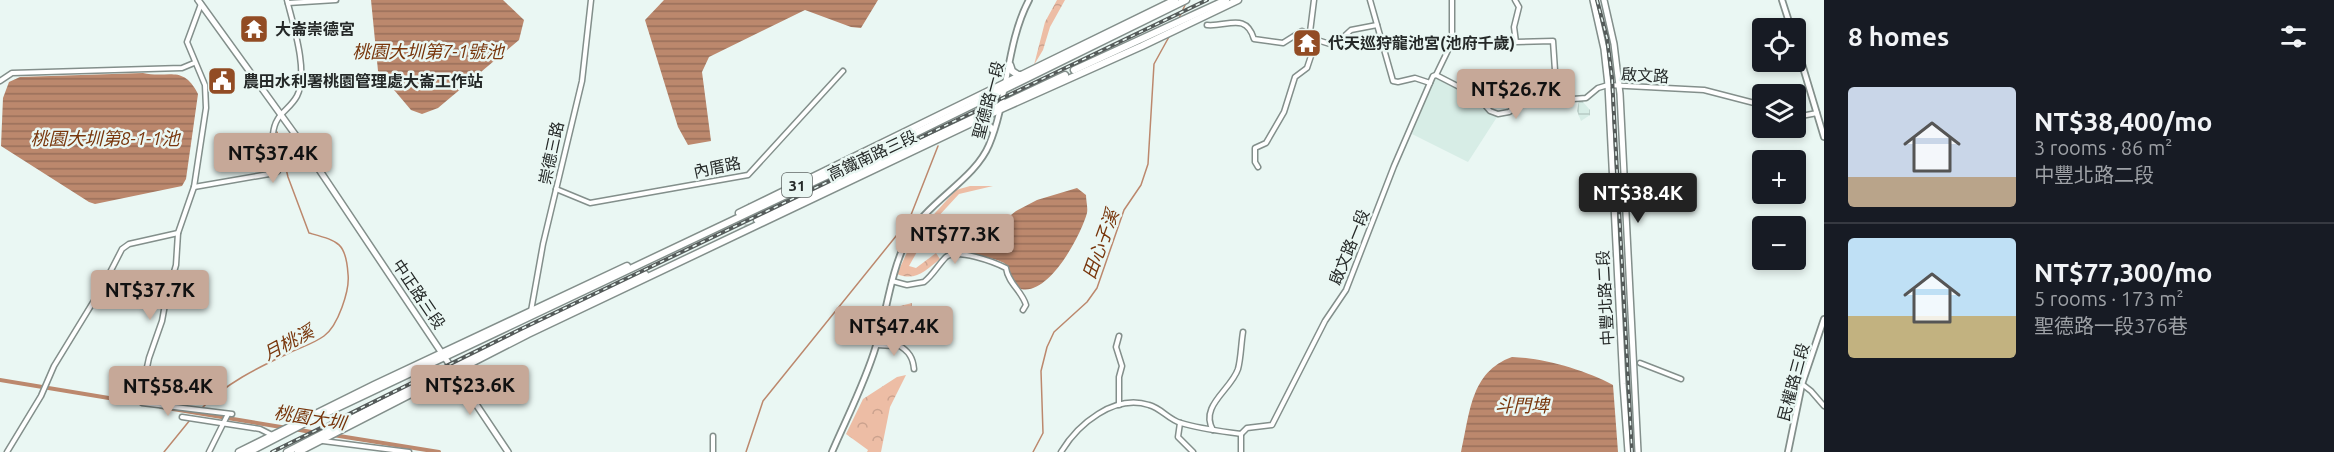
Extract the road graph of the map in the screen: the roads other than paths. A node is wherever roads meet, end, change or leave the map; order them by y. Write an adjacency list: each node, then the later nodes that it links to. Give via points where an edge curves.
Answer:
1 (336, 0): 16 (street)
2 (591, 0): 51 (street, 崇德三路, via 582,81)
3 (1029, 0): 25 (street, 聖德路一段)
4 (1175, 0): 18 (main road, 高鐵南路三段 / 31)
5 (1186, 0): 18 (main road, 高鐵南路三段 / 31)
6 (1226, 0): 17 (main road, 高鐵南路三段 / 31)
7 (1238, 0): 17 (main road, 高鐵南路三段 / 31)
8 (1314, 0): 22 (street)
9 (1370, 0): 21 (street)
10 (1452, 0): 29 (street, 啟文路一段, via 1453,39)
11 (1515, 0): 36 (street, via 1519,7 1514,27 1516,42 1553,41)
12 (1593, 0): 32 (main road, 中豐北路二段)
13 (1604, 0): 33 (main road, 中豐北路二段)
14 (1782, 0): 19 (street)
15 (200, 2): 24 (street, via 187,42); 42 (main road, 中正路三段)
16 (288, 2): 42 (street, via 300,48 299,89 297,97)
17 (1216, 7): 23 (main road, 高鐵南路三段 / 31)
18 (1150, 15): 28 (main road, 高鐵南路三段 / 31); 34 (main road, 高鐵南路三段 / 31)
19 (1788, 18)
20 (1207, 25): 22 (street, via 1244,24 1254,39 1283,43 1302,31)
21 (1377, 26): 22 (street, via 1351,30 1330,44); 31 (street, via 1393,81 1414,78)
22 (1311, 36): 49 (street, via 1307,68 1295,77 1284,112 1266,143 1256,148)
23 (1140, 44): 35 (main road, 高鐵南路三段 / 31); 39 (main road, 高鐵南路三段 / 31)
24 (194, 63): 30 (street, via 182,68 12,74); 50 (street, via 206,94)
25 (1010, 65): 28 (main road, via 1018,75); 34 (street, 聖德路一段)
26 (843, 71): 51 (street, 內厝路, via 748,175 590,203)
27 (1805, 72): 41 (street)
28 (1024, 75): 34 (main road, 高鐵南路三段 / 31)
29 (1436, 75): 31 (street, 啟文路一段); 36 (street, 啟文路, via 1477,96 1494,113 1509,111 1522,103)
30 (0, 81)
31 (1430, 83): 74 (street, 啟文路一段, via 1346,290 1325,321 1272,425 1247,428)
32 (1608, 85): 33 (street, 啟文路); 36 (street, 啟文路, via 1586,98); 91 (main road, 中豐北路二段)
33 (1619, 86): 38 (street, 啟文路, via 1704,90); 92 (main road, 中豐北路二段)
34 (1007, 87): 35 (main road); 37 (main road, 高鐵南路三段 / 31); 39 (street, 聖德路一段); 48 (main road, 高鐵南路三段 / 31)
35 (1018, 96): 39 (main road, 高鐵南路三段 / 31)
36 (1557, 100)
37 (980, 102): 40 (main road, via 987,103); 47 (main road, 高鐵南路三段 / 31)
38 (1752, 102)
39 (999, 107): 40 (main road, 高鐵南路三段 / 31); 44 (main road, 高鐵南路三段 / 31); 45 (street, 聖德路一段)
40 (988, 110): 64 (main road, 高鐵南路三段 / 31, via 489,348)
41 (1817, 113): 43 (street); 46 (street)
42 (279, 114): 50 (street, via 272,135 279,166 275,173); 62 (main road, 中正路三段)
43 (1806, 115)
44 (979, 120): 45 (main road); 64 (main road, 高鐵南路三段 / 31)
45 (993, 130): 55 (street, 聖德路一段, via 984,156 932,206 907,239)
46 (1824, 137)
47 (879, 151): 48 (main road); 54 (main road, 高鐵南路三段 / 31)
48 (857, 156): 53 (main road, 高鐵南路三段 / 31)
49 (1257, 167)
50 (194, 187): 52 (street)
51 (556, 189): 57 (street, 崇德三路)
52 (178, 233): 71 (street, via 176,265 139,397 142,403 229,414); 78 (street, via 122,249)
53 (620, 270): 54 (main road); 57 (main road, 高鐵南路三段 / 31)
54 (608, 280): 62 (main road, 高鐵南路三段 / 31)
55 (891, 281): 56 (street, via 907,285 924,282 947,257 969,255 1006,268 1014,287 1023,296); 61 (street, 聖德路一段)
56 (1023, 310)
57 (531, 312): 62 (main road, 高鐵南路三段 / 31)
58 (1824, 320): 67 (street, 民權路三段)
59 (1243, 332): 73 (street, via 1237,371 1209,415)
60 (1119, 336): 68 (street)
61 (877, 345): 65 (street, via 899,344 912,358); 87 (street, 聖德路一段)
62 (444, 356): 64 (main road, 中正路三段); 75 (main road, 31); 81 (main road, 31)
63 (1640, 363): 66 (street)
64 (453, 369): 77 (main road, 31); 85 (main road, 中正路三段)
65 (914, 369)
66 (1681, 379)
67 (1802, 384): 69 (street); 93 (street, 民權路三段)
68 (1119, 405): 72 (street, via 1148,404); 88 (street, via 1091,417)
69 (1824, 406)
70 (182, 417): 71 (street)
71 (224, 422): 75 (street); 79 (street)
72 (1180, 423): 73 (street); 89 (street, via 1178,437)
73 (1214, 430): 74 (street)
74 (1241, 434): 90 (street)
75 (272, 435): 80 (main road, 31)
76 (713, 436): 86 (street)
77 (322, 439): 82 (main road, 31); 83 (main road, 31); 84 (street)
78 (7, 452)
79 (209, 452)
80 (239, 452)
81 (249, 452)
82 (287, 452)
83 (298, 452)
84 (410, 452)
85 (508, 452)
86 (713, 452)
87 (832, 452)
88 (1061, 452)
89 (1193, 452)
90 (1241, 452)
91 (1628, 452)
92 (1638, 452)
93 (1788, 452)

